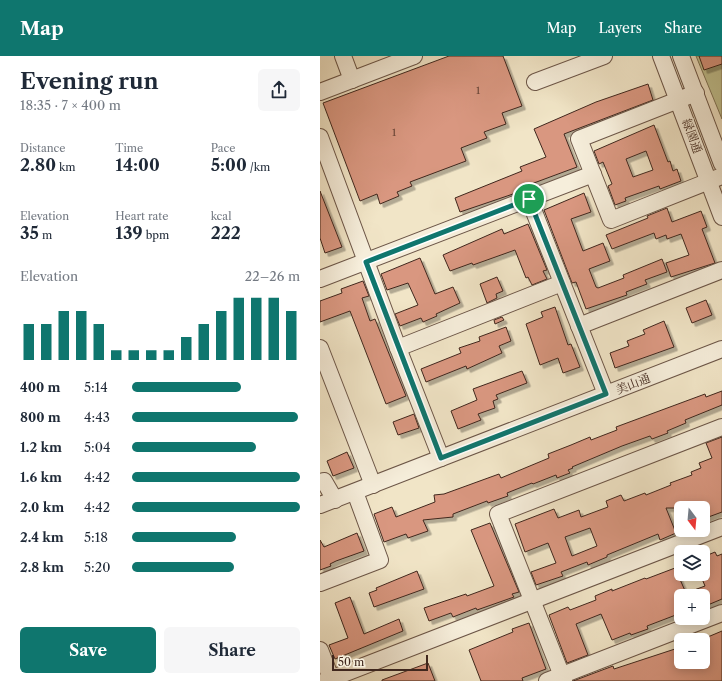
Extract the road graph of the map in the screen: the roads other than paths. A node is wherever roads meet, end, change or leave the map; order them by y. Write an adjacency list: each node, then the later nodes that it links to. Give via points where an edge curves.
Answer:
1 (343, 56): 7 (street)
2 (412, 56): 6 (street)
3 (604, 56): 8 (street)
4 (662, 56): 11 (street, 緑園通)
5 (682, 56): 10 (street, 緑園通)
6 (378, 62): 7 (street)
7 (352, 80): 9 (street)
8 (535, 82)
9 (321, 87)
10 (696, 93): 11 (street); 13 (street, 緑園通)
11 (678, 100): 14 (street, via 579,139); 15 (street, 緑園通)
12 (320, 137): 18 (street)
13 (722, 164)
14 (593, 174): 15 (street, via 611,220); 16 (street)
15 (715, 179): 17 (street, 緑園通)
16 (529, 199): 18 (street); 21 (street)
17 (722, 217)
18 (366, 262): 20 (street); 24 (street)
19 (722, 270): 22 (street)
20 (320, 279)
21 (562, 283): 22 (street); 24 (street)
22 (579, 326): 26 (street)
23 (320, 348): 30 (street)
24 (398, 348): 28 (street)
25 (722, 349): 26 (street, 美山通)
26 (606, 394): 28 (street, 美山通)
27 (722, 427): 35 (street, via 498,514)
28 (441, 458): 30 (street, 美山通)
29 (320, 482): 32 (street, via 324,481)
30 (373, 485): 31 (street, 美山通)
31 (355, 492): 32 (street, 美山通); 34 (street, via 380,560)
32 (327, 503)
33 (722, 527): 35 (street)
34 (320, 583)
35 (532, 600): 38 (street); 39 (street)
36 (722, 613): 38 (street)
37 (320, 650): 39 (street)
38 (563, 678): 40 (street)
39 (329, 680)
40 (547, 681)

